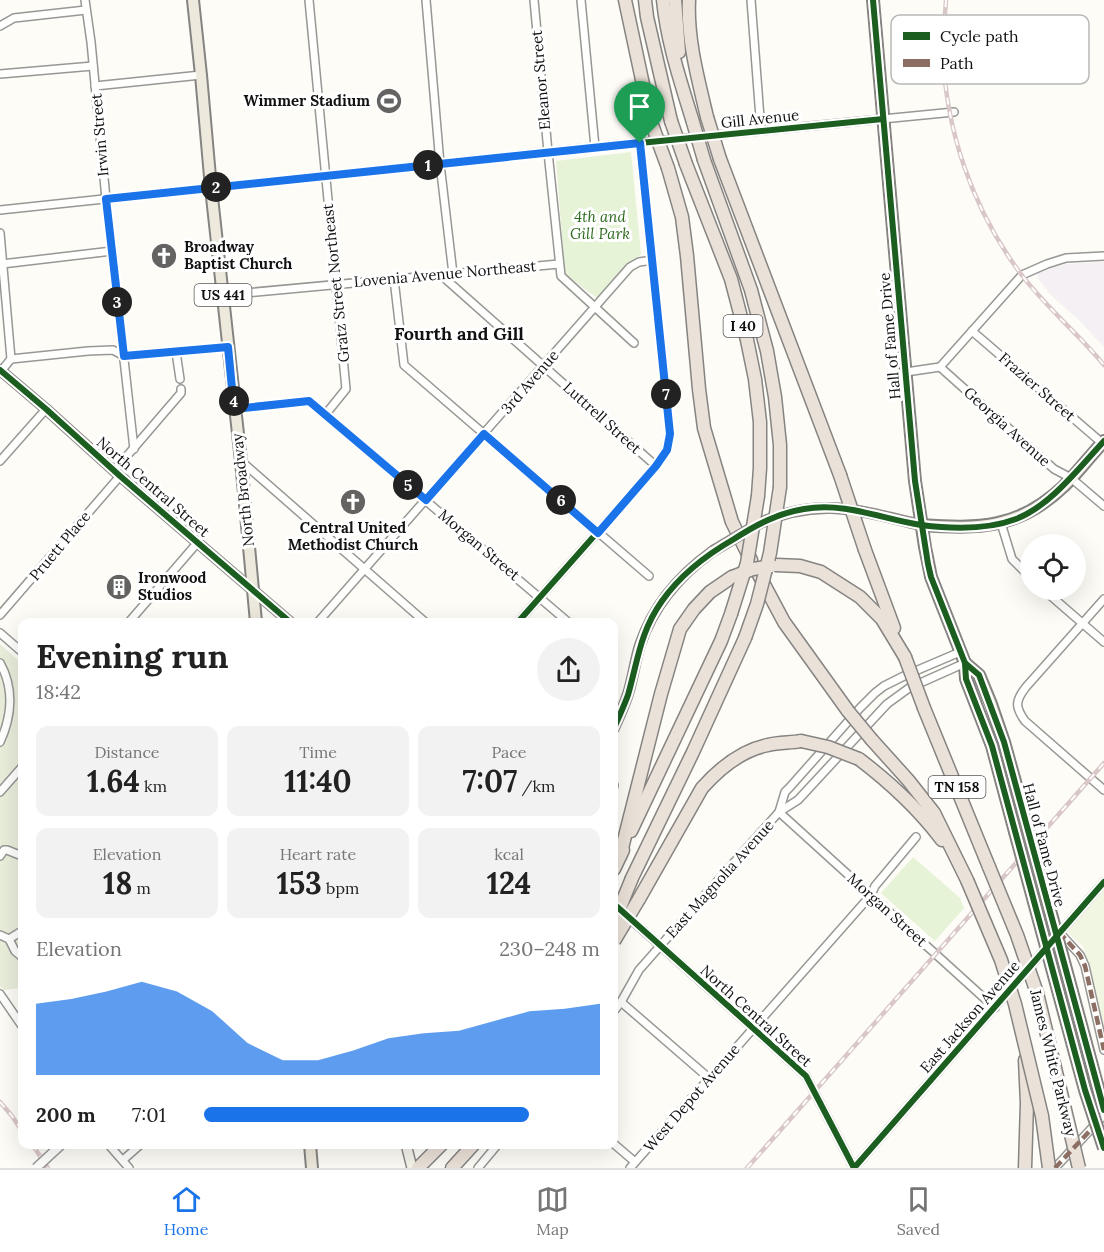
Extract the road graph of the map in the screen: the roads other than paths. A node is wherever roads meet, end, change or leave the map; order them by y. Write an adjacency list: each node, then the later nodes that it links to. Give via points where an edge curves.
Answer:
1 (85, 0): 14 (street, Irwin Street)
2 (193, 0): 18 (main road, North Broadway / US 441)
3 (309, 0): 28 (street, Gratz Street Northeast)
4 (426, 0): 27 (street)
5 (534, 0): 26 (street, Eleanor Street)
6 (581, 0): 25 (street)
7 (625, 0): 103 (highway, bridge, via 651,122 682,217 704,429 732,522 784,622 848,711 934,813)
8 (645, 0): 106 (highway, I 40, bridge, via 671,121 731,279 749,350 755,379 760,468 747,563 731,614)
9 (663, 0): 20 (highway, I 40)
10 (675, 0): 20 (highway)
11 (689, 0): 93 (highway, bridge, via 693,54 706,117)
12 (751, 0): 23 (street)
13 (873, 0): 22 (main road, Hall of Fame Drive)
14 (86, 10): 15 (street, via 14,18); 16 (street, Irwin Street)
15 (0, 26)
16 (93, 66): 17 (street); 19 (street, Irwin Street)
17 (0, 74)
18 (201, 75): 19 (street); 29 (main road, North Broadway / US 441)
19 (95, 86): 30 (street, Irwin Street)
20 (686, 98): 111 (highway, I 40, bridge, via 751,290 767,351 776,397 780,487 770,553 745,638)
21 (954, 112): 22 (street, Gill Avenue)
22 (883, 119): 23 (street, Gill Avenue); 53 (main road, Hall of Fame Drive)
23 (761, 131): 24 (street, Gill Avenue)
24 (640, 143): 25 (street, Gill Avenue); 35 (street)
25 (595, 147): 26 (street, Gill Avenue)
26 (548, 152): 27 (street, Gill Avenue); 37 (street, Eleanor Street)
27 (440, 164): 28 (street, Gill Avenue); 38 (street)
28 (325, 176): 29 (street, Gill Avenue); 41 (street, Gratz Street Northeast)
29 (211, 188): 30 (street, Gill Avenue); 42 (main road, North Broadway / US 441)
30 (106, 199): 31 (street, Gill Avenue); 33 (street, Irwin Street)
31 (0, 210)
32 (0, 233): 36 (street)
33 (112, 251): 36 (street); 48 (street, Irwin Street)
34 (1104, 256): 44 (street, via 1066,258 1022,275)
35 (653, 260): 43 (street, 3rd Avenue, via 630,267); 64 (street, via 670,434 667,450)
36 (2, 264): 49 (street)
37 (559, 264): 38 (street, Lovenia Avenue Northeast); 43 (street, Eleanor Street, via 561,276)
38 (453, 274): 39 (street, Lovenia Avenue Northeast)
39 (441, 275): 40 (street, Lovenia Avenue Northeast); 50 (street, Luttrell Street)
40 (393, 279): 41 (street, Lovenia Avenue Northeast); 59 (street, via 404,365)
41 (336, 285): 42 (street, Lovenia Avenue Northeast); 58 (street, Gratz Street Northeast, via 346,389)
42 (223, 295): 46 (main road, North Broadway / US 441)
43 (595, 308): 45 (street, Eleanor Street); 50 (street, 3rd Avenue)
44 (972, 331): 51 (street); 60 (street, Frazier Street)
45 (634, 343)
46 (228, 347): 47 (street); 57 (main road, North Broadway / US 441)
47 (176, 352): 48 (street); 54 (street)
48 (124, 356): 49 (street, via 113,350); 61 (street, Irwin Street)
49 (11, 359): 52 (street)
50 (544, 366): 59 (street, 3rd Avenue); 64 (street, Luttrell Street)
51 (940, 367): 53 (street); 66 (street, Georgia Avenue, via 1054,469)
52 (0, 370): 56 (main road, North Central Street)
53 (906, 372): 70 (main road, Hall of Fame Drive)
54 (180, 379)
55 (181, 389): 61 (street, Pruett Place)
56 (46, 409): 62 (street); 65 (main road, North Central Street)
57 (234, 409): 58 (street, Morgan Street, via 309,401); 63 (main road, North Broadway / US 441)
58 (326, 415): 67 (street, Morgan Street)
59 (484, 434): 67 (street, 3rd Avenue); 71 (street)
60 (1103, 442): 66 (main road)
61 (134, 449): 65 (street, Pruett Place)
62 (0, 461)
63 (241, 461): 74 (street); 76 (main road, North Broadway / US 441)
64 (656, 466): 71 (street)
65 (117, 473): 72 (main road, North Central Street); 80 (street, Pruett Place)
66 (1071, 478): 68 (street, Georgia Avenue); 69 (main road, via 1035,509)
67 (426, 500): 74 (street, 3rd Avenue); 77 (street, Morgan Street)
68 (1104, 506)
69 (1001, 523): 70 (main road, via 980,527); 73 (street, via 1012,559)
70 (921, 525): 92 (main road, Hall of Fame Drive, via 931,577); 96 (main road, bridge, via 859,511 806,508 760,523 713,551 685,574 662,601 640,644)
71 (598, 533): 75 (street); 77 (street)
72 (198, 542): 76 (main road, North Central Street); 81 (street)
73 (1020, 567)
74 (365, 569): 84 (street, 3rd Avenue); 85 (street)
75 (649, 576)
76 (252, 590): 82 (main road, North Broadway / US 441); 83 (main road, North Central Street)
77 (540, 598): 86 (street); 87 (street, Morgan Street)
78 (1104, 599): 88 (street)
79 (1056, 600): 88 (street)
80 (0, 615)
81 (132, 618)
82 (256, 618)
83 (285, 618)
84 (322, 618)
85 (420, 618)
86 (522, 618)
87 (563, 618)
88 (1083, 623): 90 (street); 99 (street, via 1026,687 1017,706 1025,721)
89 (0, 633): 91 (street)
90 (1104, 642)
91 (18, 649)
92 (960, 652): 95 (main road, Hall of Fame Drive); 101 (street, East Magnolia Avenue, via 875,693 785,792)
93 (905, 657): 106 (highway, bridge, via 882,620 860,597 821,572 800,566 753,569 710,592 680,629); 153 (highway, James White Parkway / TN 158, bridge, via 1037,993)
94 (0, 663): 97 (street, via 10,705)
95 (965, 663): 101 (street, East Magnolia Avenue, via 909,688 886,704 798,800); 128 (main road, Hall of Fame Drive, bridge, via 979,675 1004,742); 131 (main road, Hall of Fame Drive, bridge, via 966,679 992,746)
96 (618, 718)
97 (0, 742)
98 (18, 772): 100 (street)
99 (1104, 790)
100 (0, 792)
101 (779, 812): 109 (street, Morgan Street); 117 (street, East Magnolia Avenue)
102 (916, 837): 109 (street, West Depot Avenue)
103 (953, 853): 114 (highway, bridge, via 918,812 859,759 801,741 768,745 742,755 702,788); 125 (highway, James White Parkway, bridge, via 1001,960)
104 (18, 854): 105 (street, via 4,850)
105 (0, 856)
106 (620, 856): 107 (highway, I 40)
107 (618, 860)
108 (1104, 882): 112 (street, East Jackson Avenue)
109 (871, 895): 122 (street, Morgan Street); 124 (street, West Depot Avenue)
110 (618, 908): 117 (street, North Central Street)
111 (618, 912)
112 (1059, 932): 122 (street, East Jackson Avenue); 126 (street, via 1085,966)
113 (18, 933): 116 (street)
114 (618, 934)
115 (0, 935): 116 (street)
116 (9, 939): 118 (street)
117 (660, 946): 120 (street, East Magnolia Avenue, via 639,970); 124 (street, North Central Street)
118 (18, 954)
119 (0, 994): 123 (street)
120 (621, 1002): 121 (street, East Magnolia Avenue); 127 (street)
121 (618, 1006)
122 (995, 1008): 149 (street, East Jackson Avenue)
123 (18, 1020)
124 (754, 1029): 127 (street, West Depot Avenue); 149 (street, North Central Street, via 809,1081)
125 (1024, 1041): 150 (highway, bridge, via 1028,1103); 151 (highway, James White Parkway, bridge, via 1042,1116)
126 (1104, 1050)
127 (710, 1079): 141 (street, West Depot Avenue)
128 (1104, 1110)
129 (1104, 1115): 152 (street)
130 (618, 1148): 141 (street)
131 (1104, 1148)
132 (57, 1149): 142 (street, bridge)
133 (113, 1149): 140 (street)
134 (135, 1149): 140 (street)
135 (310, 1149): 144 (main road)
136 (407, 1149): 145 (main road)
137 (437, 1149): 146 (highway)
138 (469, 1149): 147 (highway)
139 (494, 1149): 148 (street)
140 (123, 1160): 143 (street)
141 (633, 1165)
142 (36, 1168)
143 (129, 1168)
144 (312, 1168)
145 (412, 1168)
146 (418, 1168)
147 (452, 1168)
148 (478, 1168)
149 (854, 1168)
150 (1025, 1168)
151 (1049, 1168)
152 (1055, 1168)
153 (1079, 1168)

